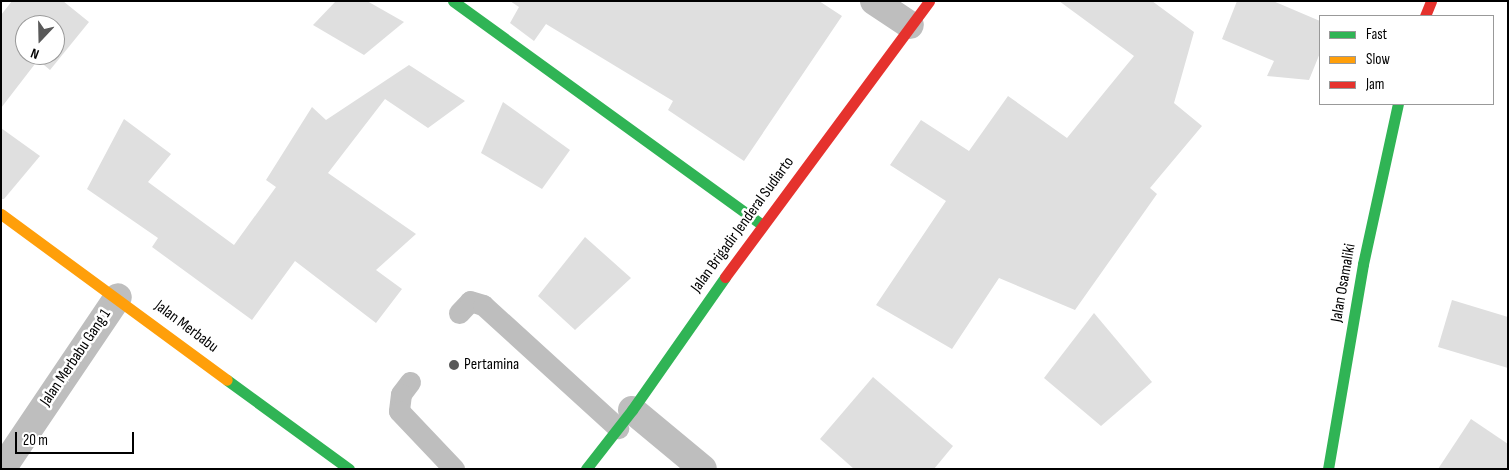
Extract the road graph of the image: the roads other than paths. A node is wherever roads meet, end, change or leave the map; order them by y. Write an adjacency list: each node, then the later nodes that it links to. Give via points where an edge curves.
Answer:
1 (453, 1): 9 (street)
2 (874, 1): 6 (street)
3 (929, 1): 6 (street, Jalan Brigadir Jenderal Sudiarto)
4 (1431, 1): 5 (street)
5 (1425, 15)
6 (910, 25): 9 (street, Jalan Brigadir Jenderal Sudiarto)
7 (1398, 105): 19 (street, Jalan Osamaliki, via 1363,264)
8 (1, 214): 10 (street, Jalan Merbabu)
9 (762, 225): 13 (street, Jalan Brigadir Jenderal Sudiarto)
10 (118, 297): 14 (street, Jalan Merbabu Gang 1); 15 (street, Jalan Merbabu)
11 (459, 313): 13 (lane, via 470,302 483,305)
12 (410, 382): 16 (lane, via 401,394 399,411)
13 (625, 419): 17 (street, Jalan Brigadir Jenderal Sudiarto); 18 (street)
14 (2, 469)
15 (349, 469)
16 (454, 469)
17 (586, 469)
18 (703, 469)
19 (1328, 469)

